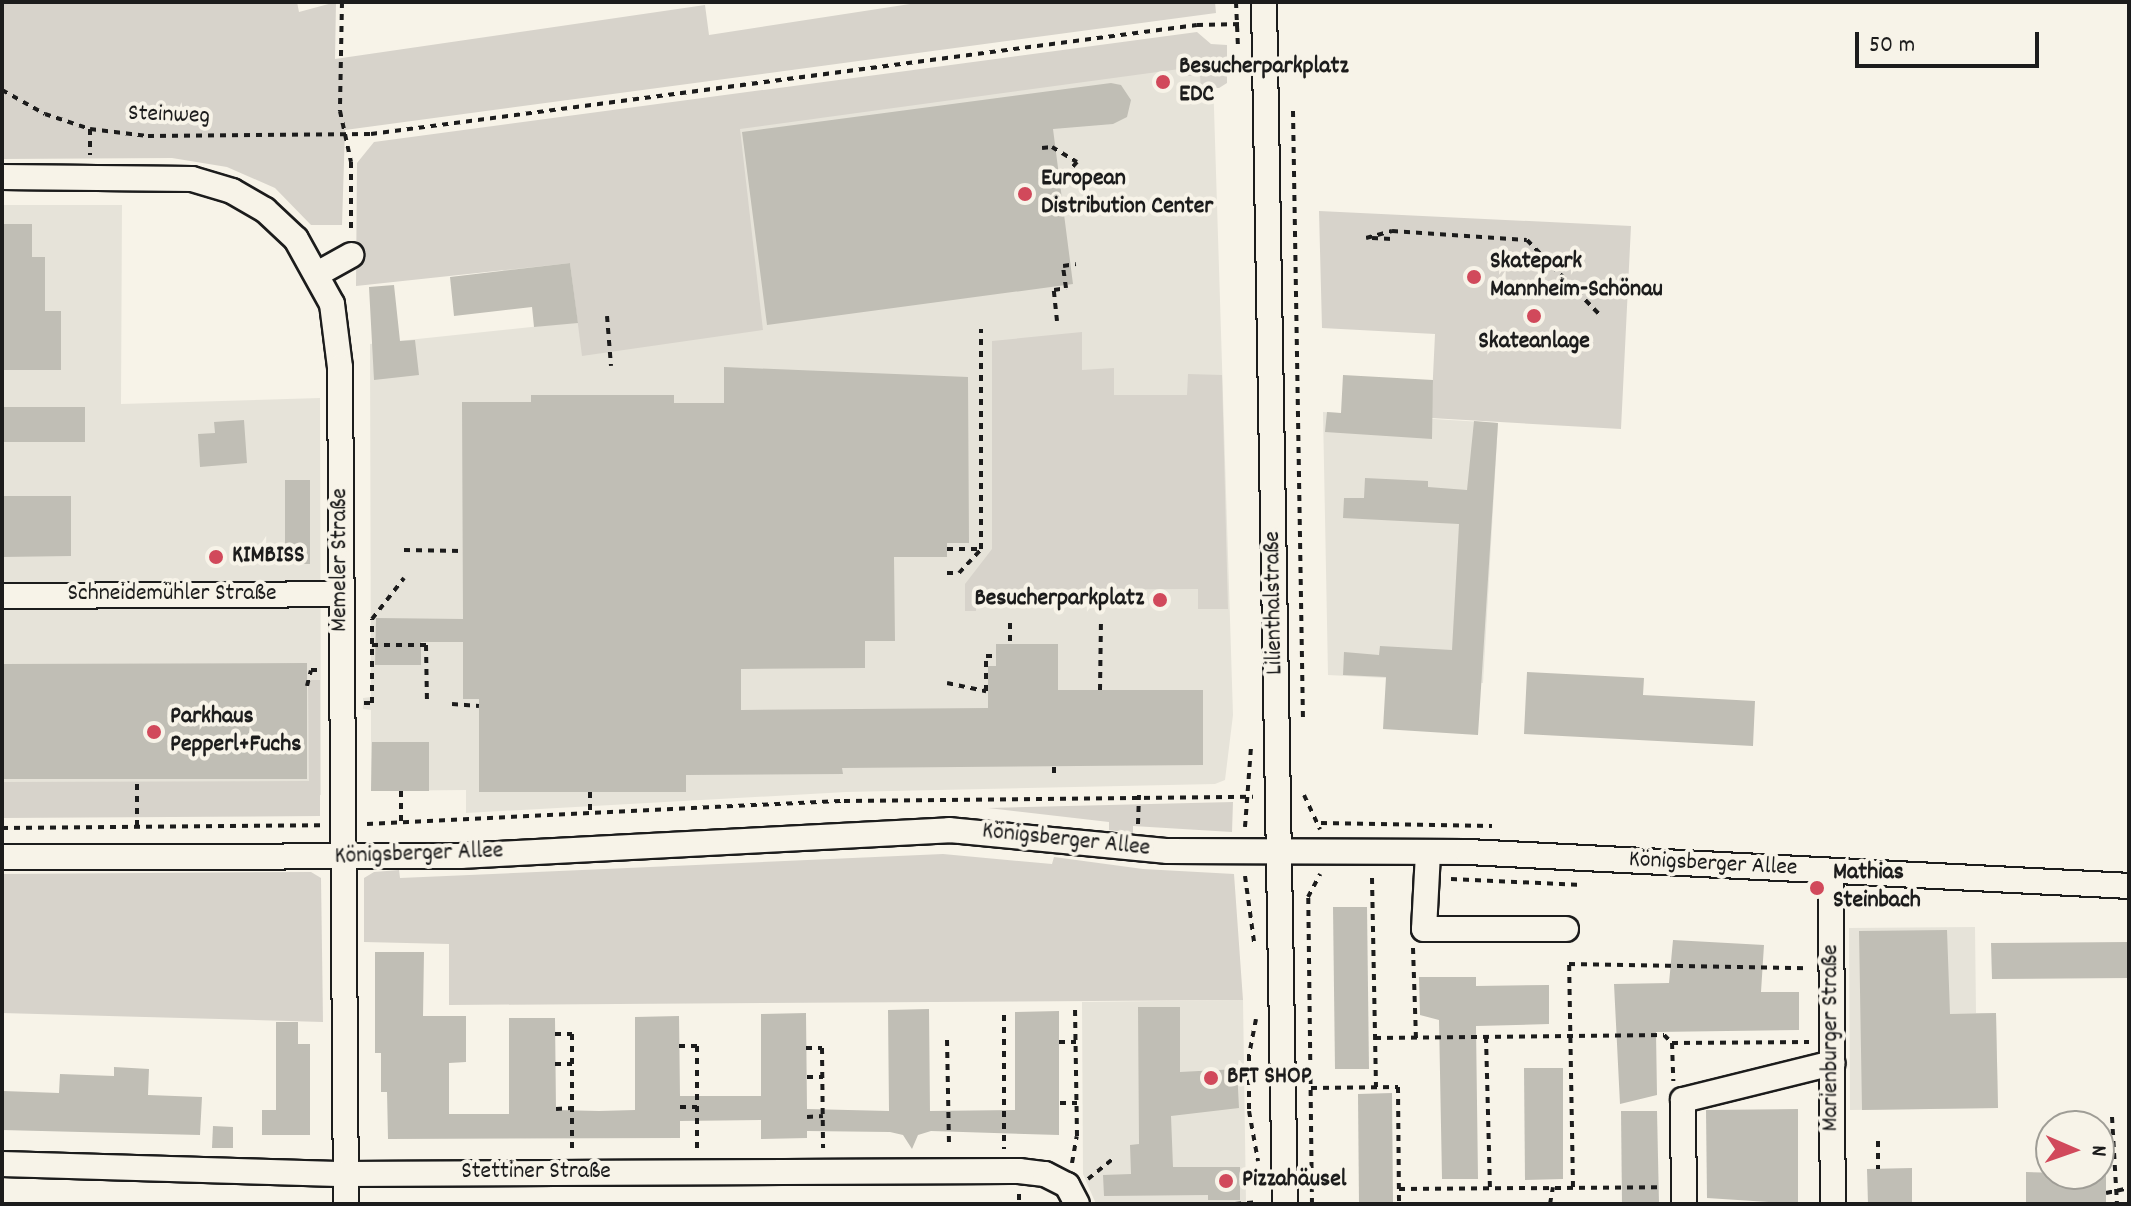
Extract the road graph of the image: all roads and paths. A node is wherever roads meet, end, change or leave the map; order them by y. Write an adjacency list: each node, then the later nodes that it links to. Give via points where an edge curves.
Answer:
1 (342, 2): 5 (path, via 340,111)
2 (1264, 12): 5 (path, Steinweg, via 1197,25); 51 (street, Lilienthalstraße)
3 (2, 90): 5 (path, Steinweg, via 45,114 90,129 148,136)
4 (1292, 102): 37 (path)
5 (345, 134): 10 (path, via 351,162)
6 (1042, 148): 8 (path, via 1052,147 1077,162)
7 (2, 177): 12 (street, Memeler Straße, via 192,179 232,191 276,220)
8 (1060, 181)
9 (1392, 239): 14 (path, via 1366,238 1392,231 1527,240)
10 (351, 255): 12 (street)
11 (1076, 264): 15 (path, via 1063,266 1066,288 1054,290)
12 (319, 273): 24 (street, Memeler Straße, via 339,336)
13 (607, 316): 17 (path)
14 (1601, 316)
15 (1057, 321)
16 (981, 329): 19 (path)
17 (611, 366)
18 (947, 549): 19 (path)
19 (981, 549): 22 (path, via 959,573)
20 (404, 550): 21 (path)
21 (462, 551)
22 (947, 573)
23 (404, 578): 29 (path, via 372,619)
24 (341, 594): 25 (street, Schneidemühler Straße); 47 (street, Memeler Straße)
25 (2, 596)
26 (1101, 622): 32 (path)
27 (1010, 623): 28 (path)
28 (1010, 641)
29 (372, 645): 33 (path); 34 (path, via 426,645)
30 (998, 656): 31 (path, via 986,656 986,691)
31 (947, 683)
32 (1100, 690)
33 (372, 703)
34 (427, 703)
35 (452, 704): 36 (path)
36 (479, 706)
37 (1303, 737)
38 (1054, 766): 39 (path)
39 (1054, 773)
40 (137, 779): 48 (path)
41 (1304, 783): 55 (path, via 1304,798 1320,823)
42 (401, 791): 46 (path)
43 (590, 792): 45 (path)
44 (1245, 797): 45 (path, via 844,801)
45 (590, 815): 46 (path)
46 (401, 824): 47 (path)
47 (342, 825): 48 (path); 54 (street, Memeler Straße)
48 (137, 826): 49 (path)
49 (2, 828)
50 (1245, 852): 51 (street, Königsberger Allee); 54 (street, Königsberger Allee, via 1168,851 949,830); 66 (path, via 1245,897)
51 (1280, 852): 55 (street, Königsberger Allee); 123 (street, Lilienthalstraße)
52 (1428, 853): 55 (street, Königsberger Allee); 56 (street, Königsberger Allee); 61 (street)
53 (2, 857): 54 (street, Königsberger Allee)
54 (342, 858): 108 (street, Memeler Straße)
55 (1320, 865): 57 (path); 88 (path, via 1308,897)
56 (1831, 872): 63 (street, Königsberger Allee); 67 (street, Marienburger Straße)
57 (1333, 877)
58 (1359, 878): 59 (path)
59 (1372, 878): 60 (path); 74 (path)
60 (1386, 878)
61 (1426, 879): 62 (path); 64 (street)
62 (1591, 885)
63 (2129, 886)
64 (1424, 929): 65 (street); 75 (path, via 1412,928)
65 (1566, 929)
66 (1255, 945)
67 (1831, 969): 72 (path, via 1569,964); 82 (street, Marienburger Straße)
68 (1256, 1005): 107 (path, via 1249,1111)
69 (1075, 1009): 78 (path)
70 (1004, 1015): 99 (path)
71 (555, 1034): 84 (path, via 572,1034)
72 (1571, 1036): 73 (path); 79 (path, via 1664,1035); 111 (path)
73 (1486, 1037): 75 (path); 112 (path)
74 (1375, 1038): 75 (path); 87 (path)
75 (1416, 1038)
76 (947, 1040): 105 (path)
77 (1059, 1042): 78 (path)
78 (1076, 1042): 91 (path)
79 (1672, 1043): 82 (path); 89 (path, via 1673,1089)
80 (679, 1046): 93 (path, via 697,1046)
81 (806, 1048): 86 (path, via 822,1048)
82 (1832, 1052): 89 (street); 127 (street, Marienburger Straße)
83 (555, 1064): 84 (path)
84 (572, 1064): 94 (path)
85 (807, 1077): 86 (path)
86 (823, 1077): 96 (path)
87 (1376, 1087): 88 (path); 114 (path, via 1398,1087)
88 (1311, 1088): 124 (path)
89 (1683, 1100): 119 (street)
90 (1060, 1103): 91 (path)
91 (1077, 1103): 116 (path)
92 (680, 1107): 93 (path)
93 (697, 1107): 104 (path)
94 (572, 1108): 95 (path); 106 (path)
95 (556, 1109)
96 (823, 1116): 97 (path); 103 (path)
97 (807, 1117)
98 (1878, 1141): 102 (path)
99 (1004, 1149)
100 (1114, 1158): 116 (path)
101 (2, 1164): 108 (street, Stettiner Straße)
102 (1878, 1169)
103 (823, 1170): 104 (street, Stettiner Straße); 105 (street, Stettiner Straße)
104 (697, 1171): 106 (street, Stettiner Straße)
105 (949, 1171): 116 (street, Stettiner Straße, via 1045,1174)
106 (572, 1173): 108 (street, Stettiner Straße)
107 (1258, 1173)
108 (346, 1174): 121 (street, Memeler Straße)
109 (1258, 1187): 120 (path)
110 (1553, 1187): 111 (path); 112 (path); 126 (path)
111 (1573, 1187): 119 (path)
112 (1490, 1188): 114 (path)
113 (2129, 1188): 118 (path)
114 (1399, 1189): 125 (path)
115 (2113, 1190): 118 (path)
116 (1072, 1193)
117 (2106, 1193): 118 (path)
118 (2113, 1194): 128 (path)
119 (1684, 1195)
120 (1259, 1203): 122 (path)
121 (346, 1204)
122 (1235, 1204)
123 (1285, 1204)
124 (1312, 1204)
125 (1399, 1204)
126 (1550, 1204)
127 (1833, 1204)
128 (2117, 1204)

